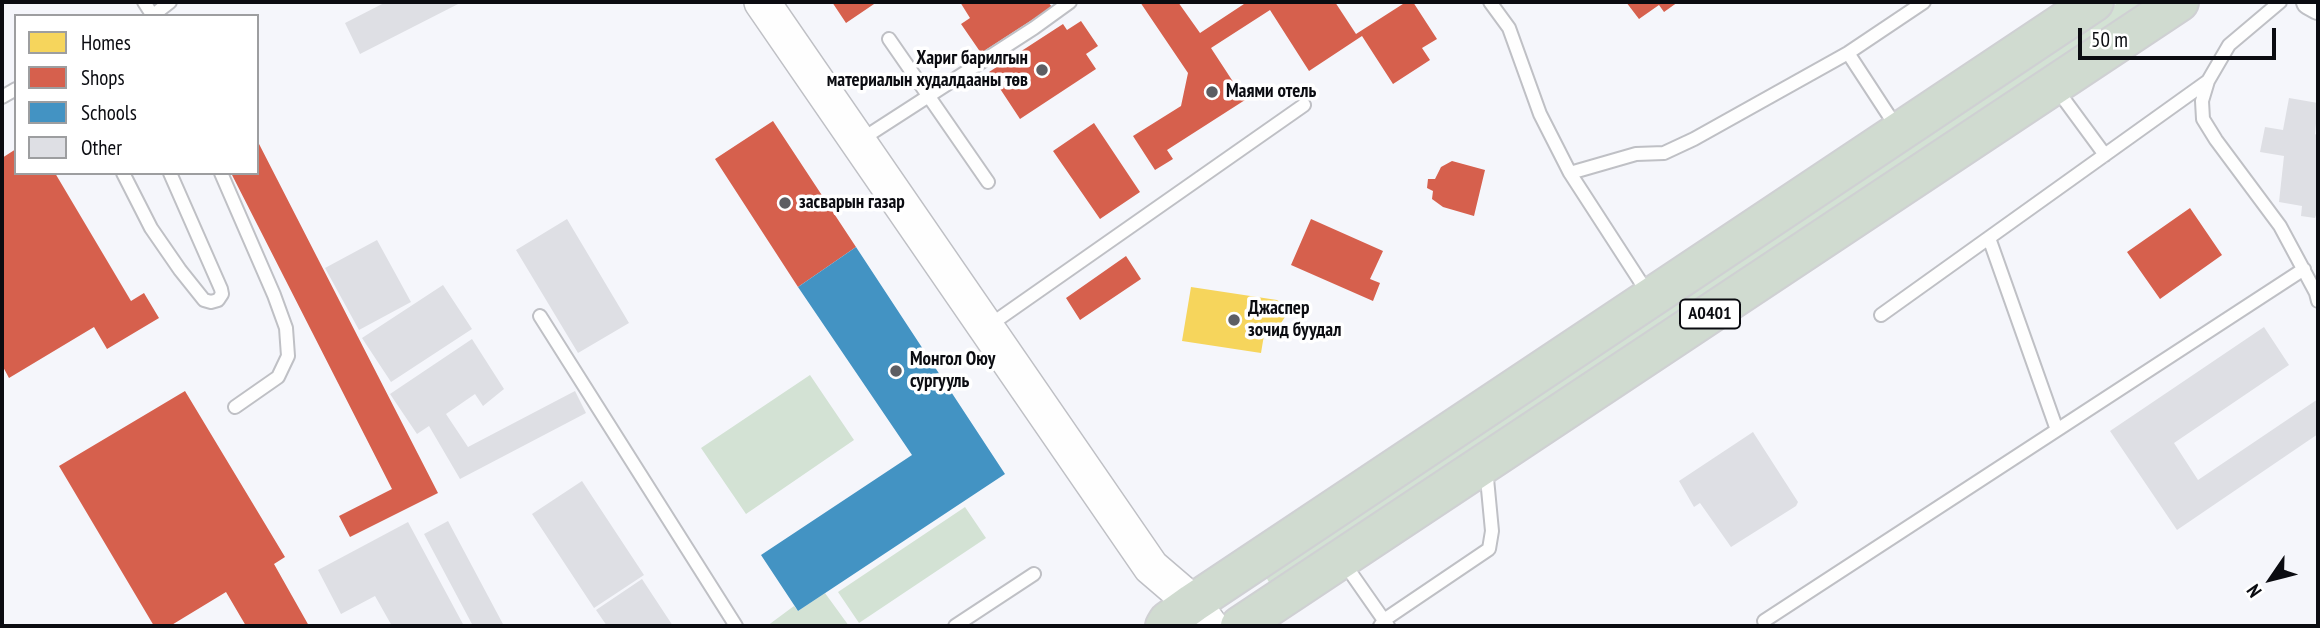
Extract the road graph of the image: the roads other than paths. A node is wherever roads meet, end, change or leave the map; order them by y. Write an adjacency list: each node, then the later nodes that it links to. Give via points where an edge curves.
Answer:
1 (170, 2): 9 (lane)
2 (762, 2): 17 (main road)
3 (1070, 2): 14 (lane)
4 (1490, 2): 19 (lane, via 1508,28 1540,114)
5 (1924, 2): 11 (lane)
6 (2094, 2): 16 (highway, A0401)
7 (2179, 2): 13 (highway, A0401)
8 (2280, 2): 12 (lane, via 2229,45)
9 (155, 14)
10 (889, 39): 14 (lane)
11 (1848, 53): 16 (lane); 19 (lane, via 1664,153 1636,154)
12 (2208, 81): 18 (lane); 25 (lane, via 2203,119 2280,226)
13 (2054, 85): 18 (lane); 33 (highway, A0401)
14 (928, 95): 17 (lane); 23 (lane)
15 (1304, 104): 30 (lane)
16 (1899, 131): 26 (highway, A0401)
17 (859, 141): 30 (main road)
18 (2105, 155): 24 (lane)
19 (1570, 173): 26 (lane)
20 (124, 175): 21 (lane, via 151,228 180,270 204,300 218,300 221,289)
21 (171, 175)
22 (222, 175): 31 (lane, via 274,295 286,328 288,356 278,377)
23 (988, 183)
24 (1989, 238): 28 (lane); 32 (lane)
25 (2304, 269): 27 (lane); 32 (lane)
26 (1651, 297): 36 (highway, A0401)
27 (2318, 301)
28 (1881, 315)
29 (540, 316): 39 (lane)
30 (987, 328): 36 (main road, via 1151,567)
31 (234, 407)
32 (2057, 430): 37 (lane)
33 (1486, 463): 34 (highway, A0401); 38 (lane, via 1492,531 1489,550)
34 (1342, 559): 38 (lane); 41 (highway, A0401)
35 (1034, 574): 40 (lane)
36 (1181, 621)
37 (1764, 621)
38 (1384, 624)
39 (736, 626)
40 (955, 626)
41 (1240, 626)

